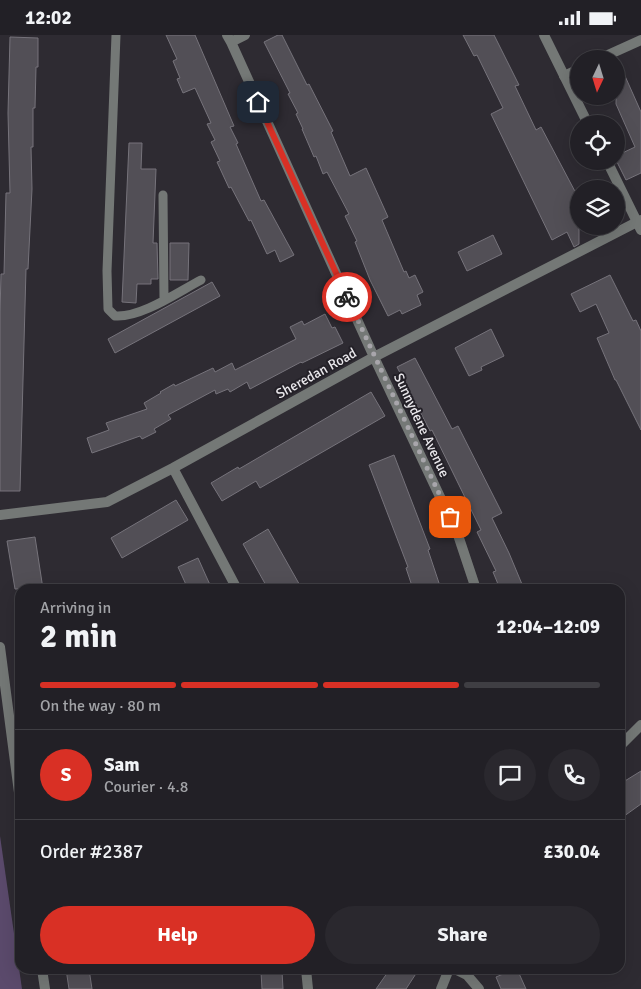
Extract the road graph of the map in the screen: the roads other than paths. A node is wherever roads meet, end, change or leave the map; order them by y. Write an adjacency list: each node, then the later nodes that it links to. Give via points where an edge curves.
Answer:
1 (116, 35): 14 (lane, via 108,309 115,316 123,317)
2 (245, 35): 4 (street)
3 (544, 35): 8 (street)
4 (229, 39): 15 (street, Sunnydene Avenue)
5 (641, 40): 6 (street)
6 (619, 50)
7 (570, 73): 8 (street)
8 (564, 75): 9 (street)
9 (584, 115)
10 (612, 170): 12 (street)
11 (163, 195): 14 (lane)
12 (640, 224): 15 (street, Sheredan Road)
13 (201, 280): 14 (lane)
14 (164, 299)
15 (374, 357): 16 (street, Sheredan Road); 19 (street, Sunnydene Avenue, via 458,535)
16 (173, 468): 17 (street, Sheredan Road, via 107,503); 18 (street)
17 (0, 515)
18 (234, 584)
19 (474, 584)
20 (0, 647): 23 (street)
21 (641, 725): 22 (street)
22 (625, 741)
23 (15, 762)
24 (43, 974): 28 (street)
25 (306, 974): 29 (street)
26 (447, 974): 30 (street)
27 (465, 974): 31 (street)
28 (45, 989)
29 (308, 989)
30 (441, 989)
31 (479, 989)

